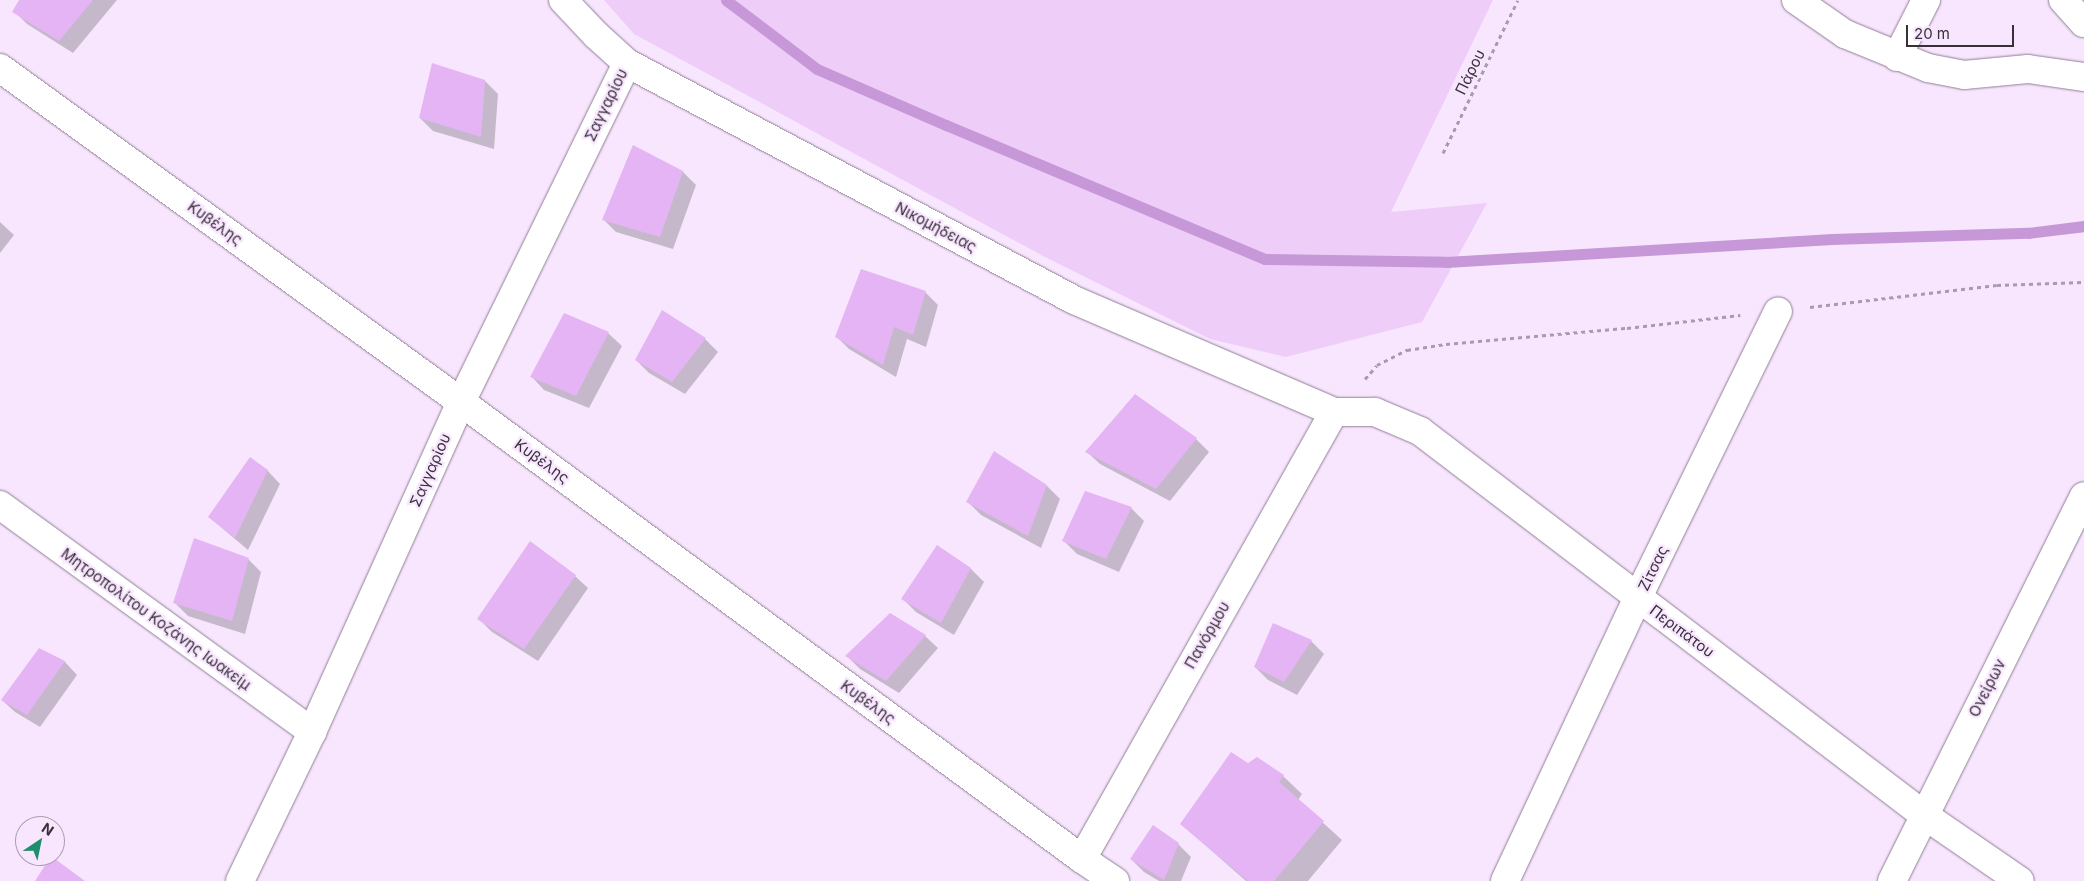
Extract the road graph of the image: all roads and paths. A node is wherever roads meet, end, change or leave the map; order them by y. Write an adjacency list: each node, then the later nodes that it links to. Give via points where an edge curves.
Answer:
1 (563, 0): 8 (street, Νικομήδειας)
2 (1518, 0): 11 (path, Πάρου)
3 (1796, 0): 7 (street, via 1845,34)
4 (1926, 0): 7 (street)
5 (2063, 0): 6 (street)
6 (2084, 23)
7 (1897, 57): 10 (street, via 1928,68 1964,75 2028,69)
8 (627, 63): 14 (street, Σαγγαρίου); 15 (street, Νικομήδειας, via 1074,300)
9 (0, 68): 14 (street, Κυβέλης)
10 (2084, 76)
11 (1443, 154)
12 (2084, 282): 13 (path, via 1997,285)
13 (1778, 310): 15 (path, via 1407,350 1377,365); 18 (street, Ζίτσας)
14 (462, 402): 19 (street, Σαγγαρίου); 21 (street, Κυβέλης)
15 (1334, 412): 18 (street, Περιπάτου, via 1375,412 1420,432); 21 (street, Πανόρμου)
16 (2084, 496): 20 (street, Ονείρων)
17 (0, 505): 19 (street, Μητροπολίτου Κοζάνης Ιωακείμ)
18 (1638, 597): 20 (street, Περιπάτου); 24 (street, Ζίτσας)
19 (312, 732): 22 (street, Σαγγαρίου)
20 (1924, 815): 25 (street, Ονείρων); 26 (street, Περιπάτου)
21 (1082, 859): 23 (street, Κυβέλης)
22 (240, 881)
23 (1115, 881)
24 (1506, 881)
25 (1892, 881)
26 (2020, 881)

